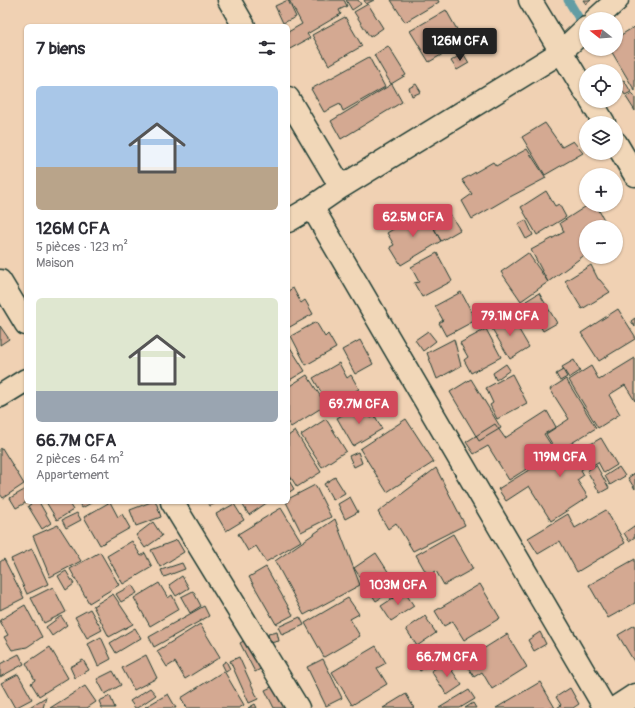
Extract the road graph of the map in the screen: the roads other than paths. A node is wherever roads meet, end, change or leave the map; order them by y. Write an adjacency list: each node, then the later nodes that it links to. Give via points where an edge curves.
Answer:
1 (229, 0): 5 (street)
2 (530, 0): 7 (street)
3 (617, 0): 4 (street)
4 (604, 12)
5 (243, 24)
6 (579, 35): 7 (street)
7 (561, 52): 8 (street); 12 (street)
8 (579, 82)
9 (290, 101): 12 (street)
10 (623, 155): 11 (street)
11 (635, 175)
12 (341, 187): 13 (street)
13 (312, 206): 14 (street); 22 (street)
14 (290, 220)
15 (0, 281): 16 (street)
16 (24, 321)
17 (24, 381): 18 (street)
18 (0, 396)
19 (173, 504): 21 (street)
20 (635, 695): 23 (street)
21 (298, 708)
22 (605, 708)
23 (615, 708)

